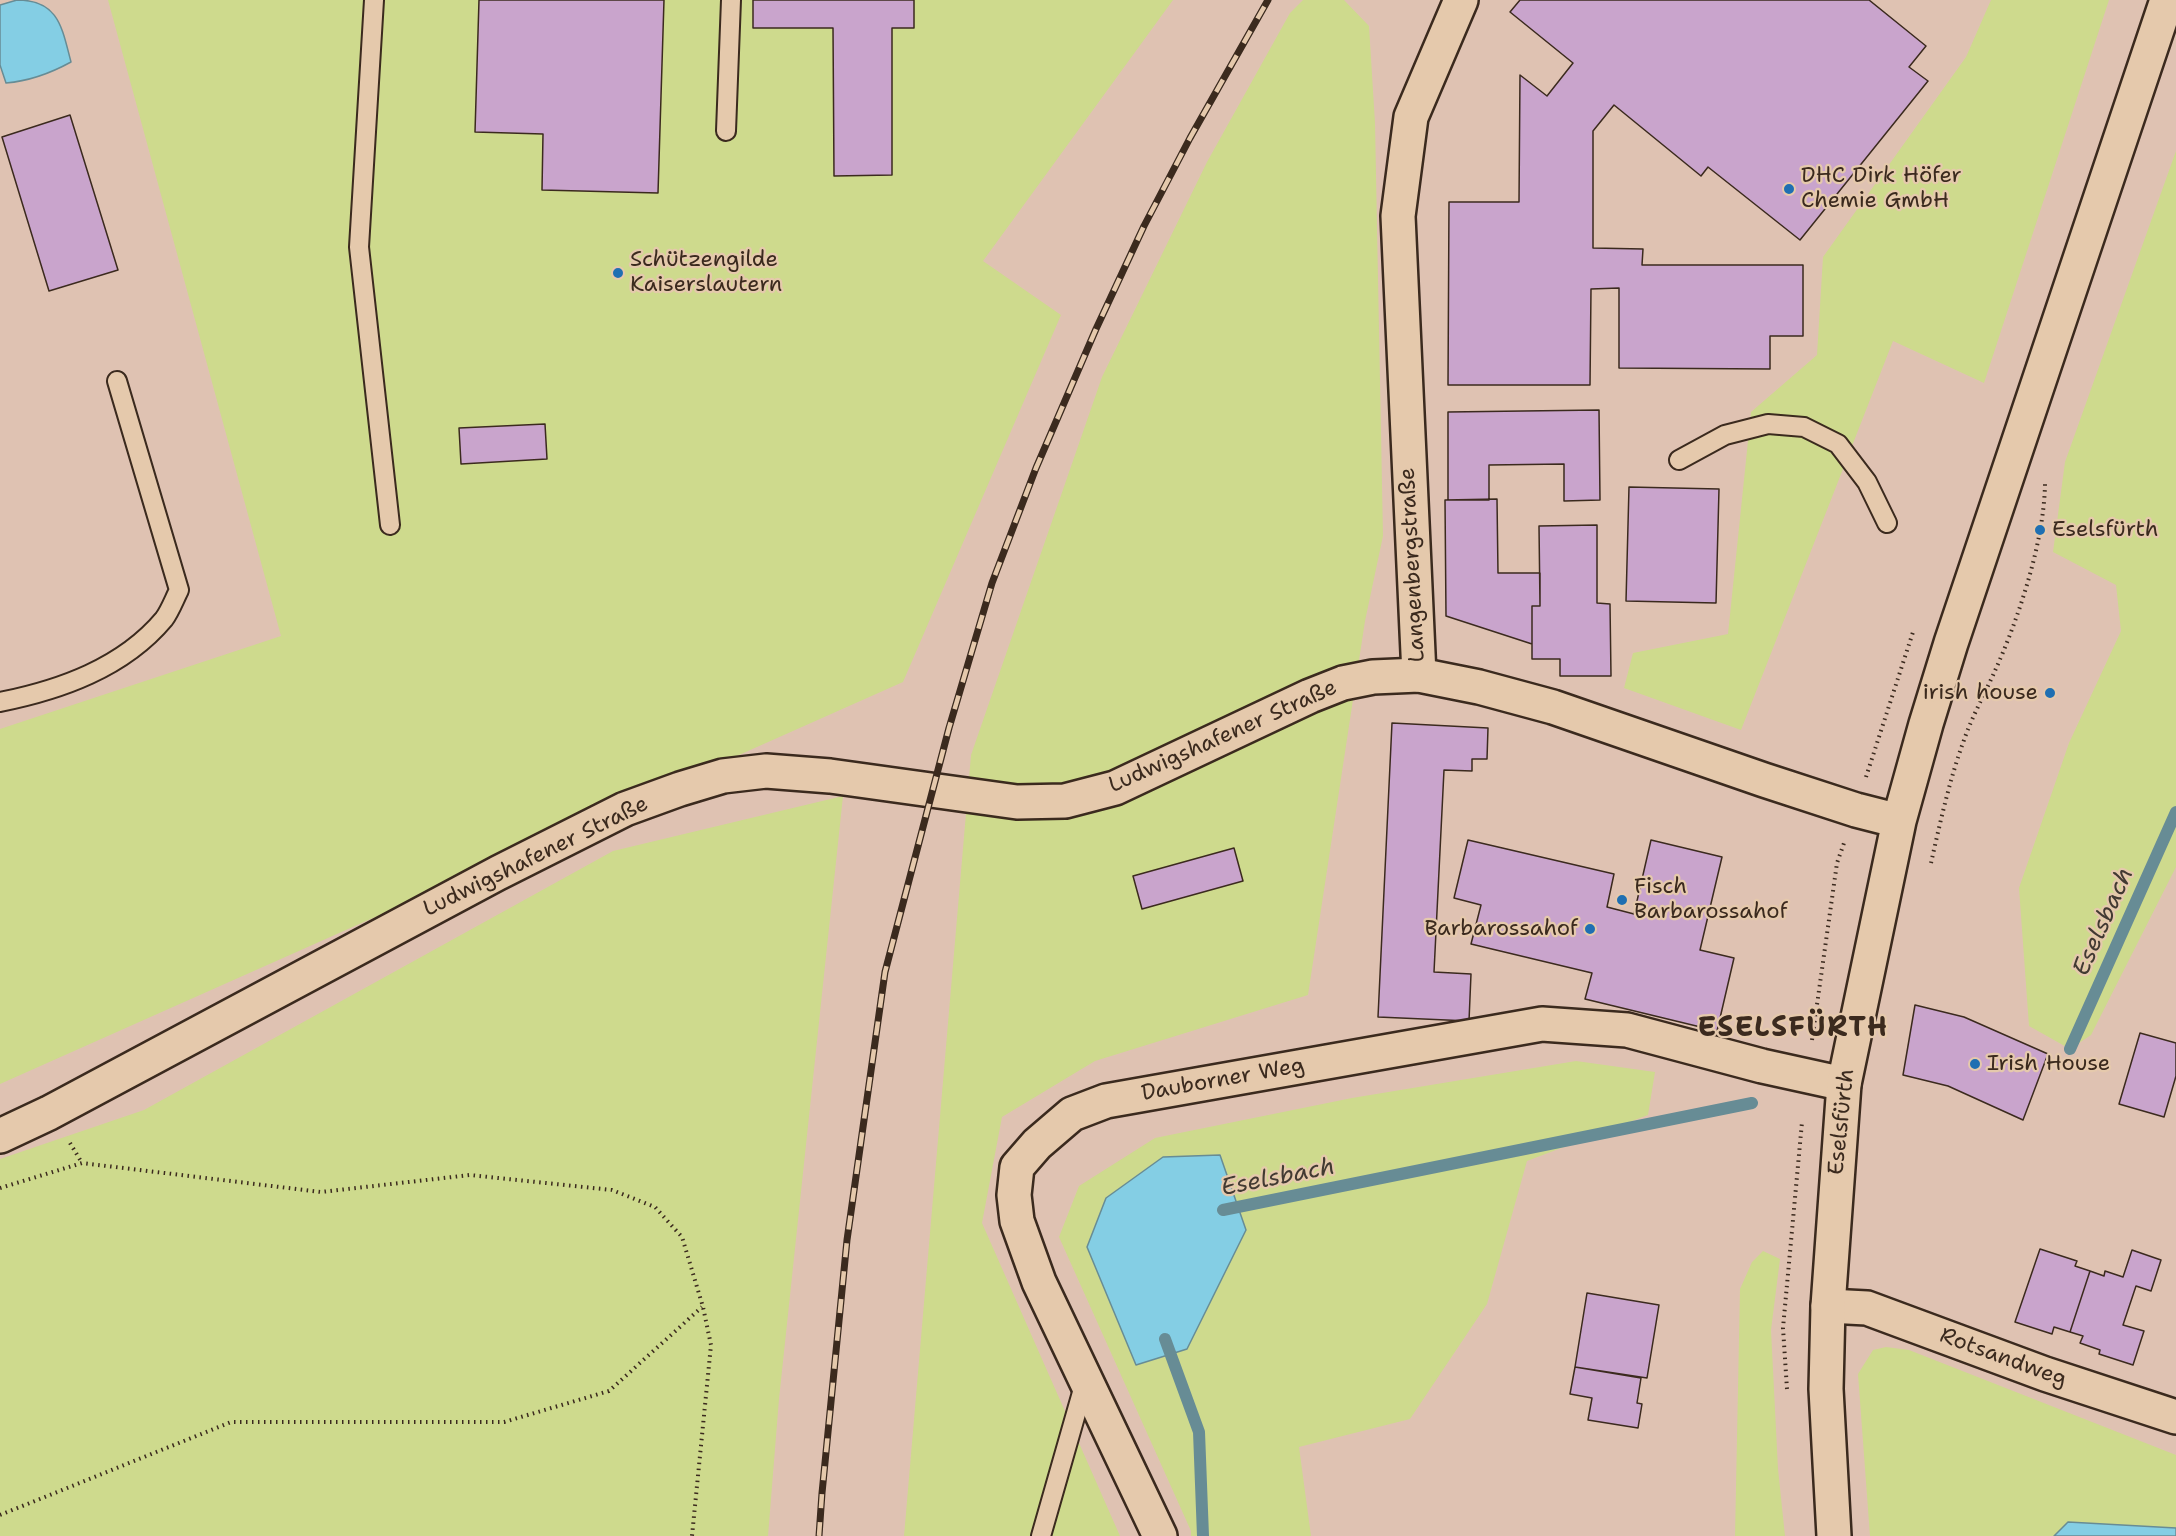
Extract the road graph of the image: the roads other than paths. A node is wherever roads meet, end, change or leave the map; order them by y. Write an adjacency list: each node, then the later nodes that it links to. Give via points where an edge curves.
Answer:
1 (374, 0): 9 (lane, via 359,246)
2 (731, 0): 5 (lane)
3 (1461, 0): 10 (street, Langenbergstraße, via 1411,117 1398,216)
4 (2167, 0): 12 (street, Eselsfürth, via 1951,643)
5 (726, 131)
6 (117, 381): 11 (lane, via 179,590 165,617 141,644 112,663 67,683)
7 (1679, 460): 8 (lane, via 1725,435 1768,424 1804,427 1838,444 1867,482)
8 (1887, 523)
9 (390, 525)
10 (1419, 675): 12 (street, Langenbergstraße, via 1553,707 1764,780); 14 (street, Ludwigshafener Straße, via 1343,683 1115,788 1065,801 1017,802 766,771 723,776 680,789 625,809 498,873)
11 (0, 702)
12 (1899, 821): 13 (street, Eselsfürth)
13 (1844, 1084): 15 (street, Eselsfürth); 16 (street, Dauborner Weg, via 1627,1030 1542,1024 1106,1101 1072,1114 1017,1167 1014,1195 1017,1221 1039,1282)
14 (0, 1136)
15 (1828, 1306): 17 (street, Rotsandweg, via 1867,1308 2045,1374); 20 (street, Eselsfürth, via 1826,1389)
16 (1086, 1380): 18 (lane); 19 (street, Dauborner Weg)
17 (2176, 1417)
18 (1041, 1536)
19 (1160, 1536)
20 (1834, 1536)

